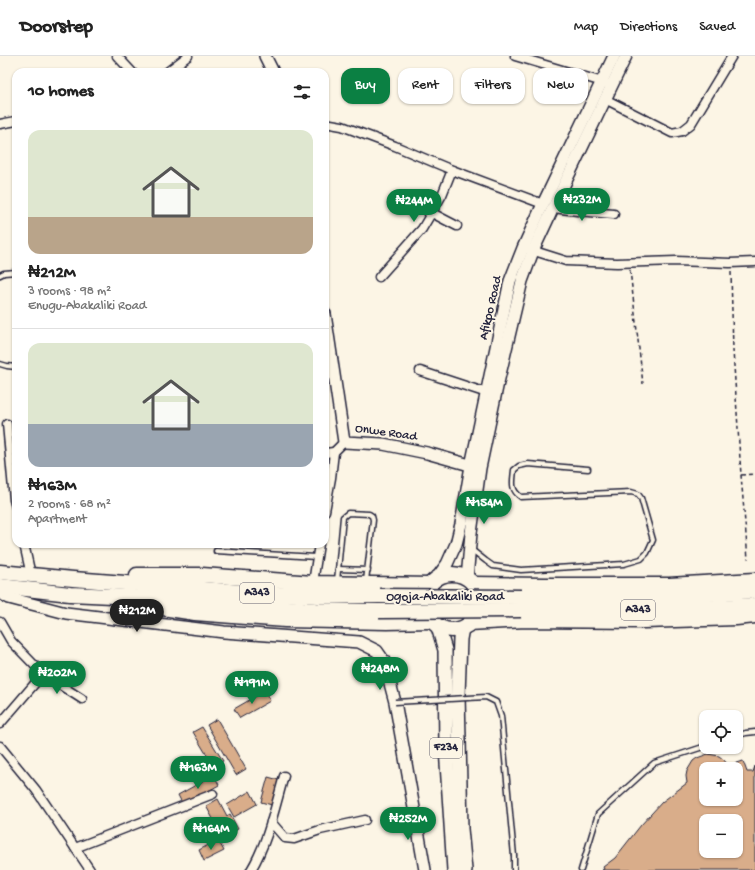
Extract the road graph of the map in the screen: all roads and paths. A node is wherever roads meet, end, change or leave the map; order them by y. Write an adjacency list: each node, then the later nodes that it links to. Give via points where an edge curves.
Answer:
1 (117, 56): 8 (street)
2 (188, 56): 9 (street)
3 (265, 56): 10 (main road)
4 (515, 56): 11 (street)
5 (614, 56): 11 (main road, Afikpo Road)
6 (626, 56): 11 (main road, Afikpo Road)
7 (732, 56): 12 (street, via 691,124 682,131 672,133)
8 (128, 68)
9 (172, 68)
10 (271, 68)
11 (606, 83): 12 (main road, Afikpo Road); 17 (main road, Afikpo Road)
12 (605, 99): 17 (main road, Afikpo Road)
13 (12, 122): 14 (street)
14 (0, 124)
15 (329, 124): 16 (street, via 375,138)
16 (452, 170): 17 (street); 18 (street)
17 (548, 206): 19 (street); 21 (main road, Afikpo Road)
18 (432, 213): 20 (street); 27 (street, via 422,229)
19 (614, 214)
20 (457, 226)
21 (528, 249): 22 (street, via 566,262); 33 (main road, Afikpo Road, via 510,281); 38 (main road, Afikpo Road, via 499,379)
22 (629, 262): 24 (street); 32 (path)
23 (755, 262): 24 (street)
24 (730, 263): 40 (path)
25 (12, 273): 26 (lane)
26 (0, 275)
27 (378, 277)
28 (329, 343): 35 (main road, Onwe Road)
29 (0, 364): 30 (lane)
30 (12, 367)
31 (420, 371): 33 (street)
32 (643, 384)
33 (487, 393): 38 (main road, Afikpo Road)
34 (7, 424): 42 (street)
35 (344, 442): 36 (street); 38 (main road, Onwe Road, via 383,444)
36 (334, 452): 37 (street); 43 (street)
37 (329, 453)
38 (475, 467): 46 (main road, Afikpo Road); 56 (main road, Afikpo Road, via 456,544 447,564)
39 (588, 469): 46 (lane, via 528,464 519,466 514,470 513,488 521,497 631,492 638,494 653,540 647,553 641,558 624,564 521,570 493,566)
40 (741, 474): 41 (path); 49 (path)
41 (755, 474)
42 (12, 478)
43 (329, 489)
44 (25, 548): 52 (street)
45 (318, 548): 48 (street)
46 (470, 549): 57 (main road, Afikpo Road)
47 (216, 551): 48 (lane)
48 (316, 557): 58 (street)
49 (748, 559)
50 (338, 569): 53 (lane); 53 (lane, via 343,517 348,513 369,514 373,520); 59 (lane)
51 (0, 572): 52 (highway, A343)
52 (31, 575): 54 (highway, A343)
53 (367, 577): 56 (highway); 59 (highway)
54 (73, 579): 58 (highway, via 103,575 202,575); 64 (highway, Ogoja-Abakaliki Road / A343, bridge, via 318,596 379,596)
55 (755, 580): 57 (highway, via 670,585)
56 (433, 582): 57 (highway, via 452,574); 68 (highway, via 426,592 424,607)
57 (470, 582): 69 (highway, via 478,594 479,605 476,615)
58 (313, 583): 59 (highway)
59 (337, 583)
60 (0, 586): 63 (highway, A343)
61 (755, 591): 64 (highway, Ogoja-Abakaliki Road / A343)
62 (0, 593): 72 (main road, via 9,598 66,613 224,632 359,642 377,651 384,661)
63 (70, 594): 64 (highway, A343, bridge, via 316,610 379,611); 68 (highway, via 195,614 285,620)
64 (521, 603): 65 (highway, Ogoja-Abakaliki Road / A343, via 610,610)
65 (755, 605)
66 (755, 616): 69 (highway, via 644,621 525,620)
67 (0, 622): 70 (street, via 11,641)
68 (435, 624): 69 (highway, via 454,630); 77 (main road, F234, via 445,650)
69 (466, 626): 76 (main road, F234, via 460,639)
70 (43, 674): 71 (street); 73 (street)
71 (82, 699)
72 (394, 702): 87 (main road); 90 (lane, bridge, via 486,697 496,702 501,716)
73 (0, 724)
74 (755, 732): 75 (lane)
75 (743, 734)
76 (459, 736): 77 (main road); 89 (main road, F234, via 461,829)
77 (446, 738): 88 (main road, F234)
78 (0, 746): 84 (street, via 36,790)
79 (699, 748): 91 (lane, via 654,763 598,814)
80 (284, 776): 83 (street)
81 (213, 794): 84 (street)
82 (365, 820): 83 (street, via 294,839 285,838)
83 (271, 822): 86 (street)
84 (75, 848): 85 (street)
85 (90, 870)
86 (251, 870)
87 (424, 870)
88 (454, 870)
89 (465, 870)
90 (514, 870)
91 (581, 870)

